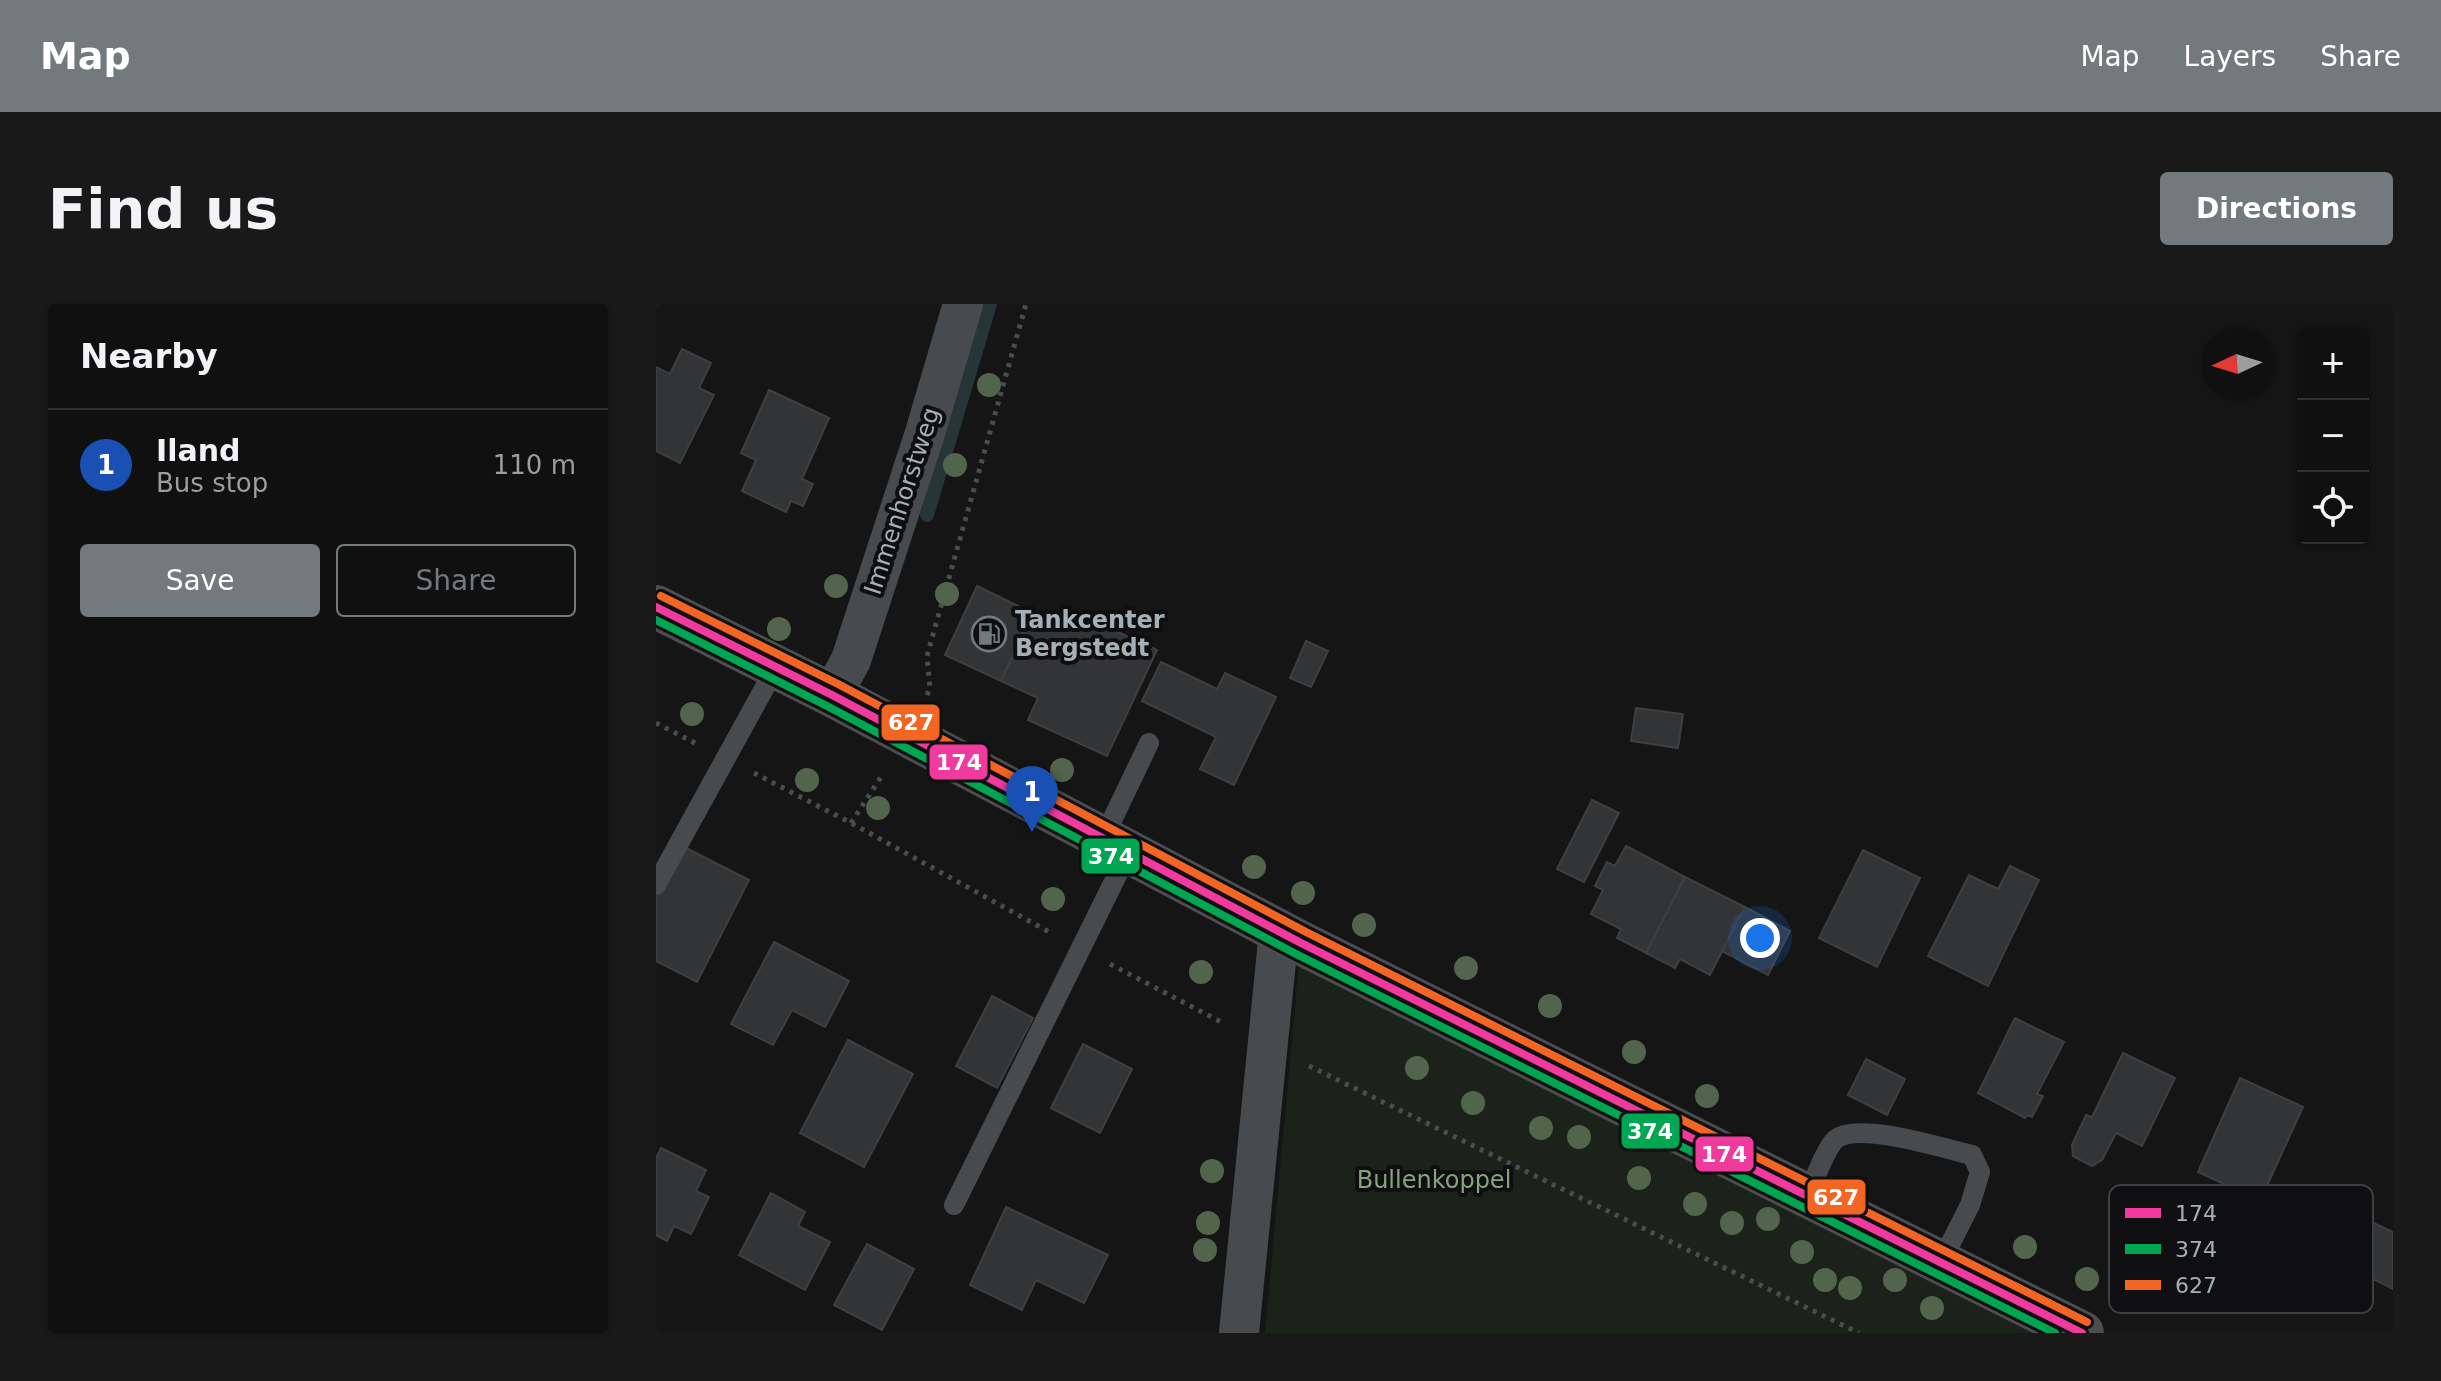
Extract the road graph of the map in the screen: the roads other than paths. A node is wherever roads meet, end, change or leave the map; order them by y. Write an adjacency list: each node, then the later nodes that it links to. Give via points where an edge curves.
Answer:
1 (963, 304): 4 (street, Immenhorstweg, via 851,660)
2 (656, 607): 3 (main road)
3 (776, 667): 4 (main road); 7 (lane)
4 (832, 695): 6 (main road)
5 (1149, 743): 6 (lane)
6 (1116, 846): 8 (main road); 10 (lane, via 1080,948)
7 (656, 885)
8 (1279, 931): 9 (main road); 12 (street)
9 (1808, 1195): 11 (main road); 11 (lane, via 1835,1140 1844,1134 1870,1131 1972,1155 1980,1172)
10 (954, 1205)
11 (1941, 1262): 13 (main road)
12 (1239, 1333)
13 (2082, 1333)

